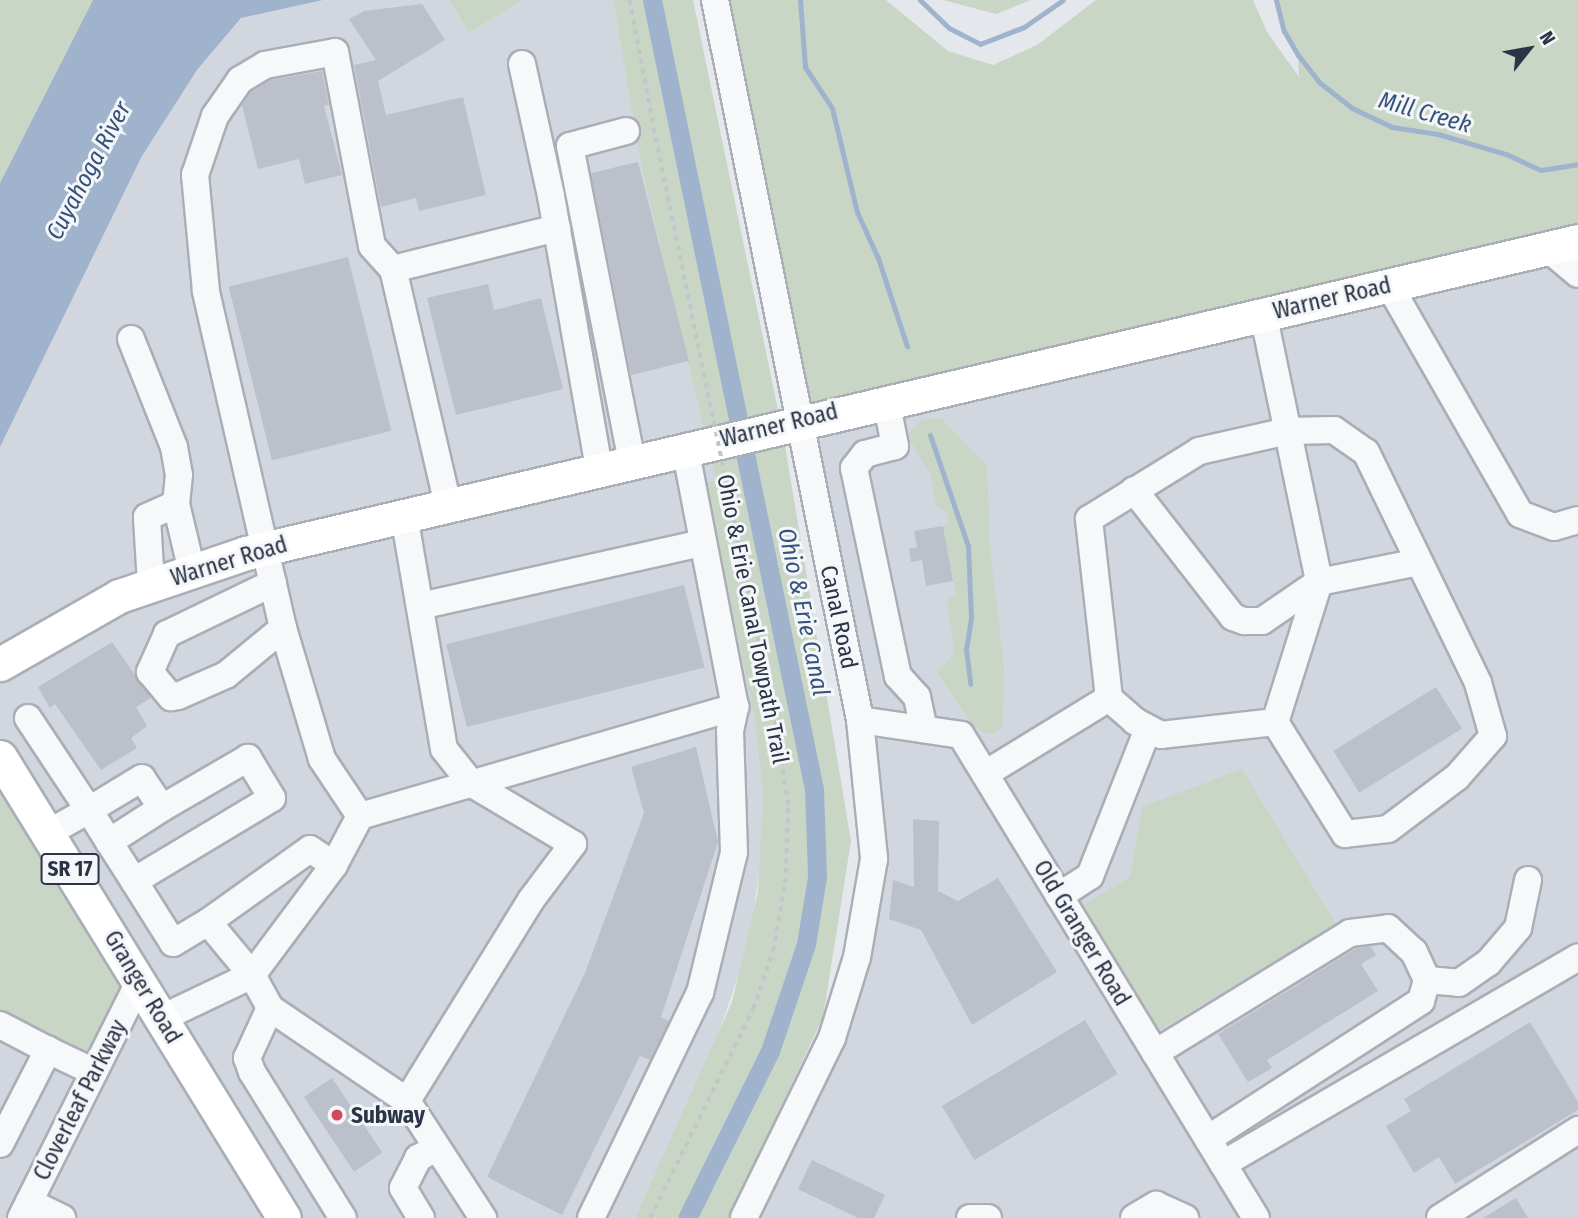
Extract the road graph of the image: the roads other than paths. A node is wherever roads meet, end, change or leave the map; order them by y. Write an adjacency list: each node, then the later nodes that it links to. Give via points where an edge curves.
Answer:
1 (715, 0): 12 (street, Canal Road)
2 (522, 64): 4 (street)
3 (626, 131): 15 (street, via 570,146)
4 (557, 228): 6 (street); 16 (street)
5 (1562, 245): 7 (street); 8 (main road, Warner Road)
6 (393, 269): 19 (street); 25 (street, via 372,246 335,52 265,65 240,80 215,116 195,174 206,291)
7 (1578, 274)
8 (1389, 285): 9 (main road, Warner Road); 23 (street, via 1520,514 1554,527)
9 (1263, 313): 11 (main road, Warner Road); 13 (street)
10 (131, 339): 18 (street, via 174,447 179,475)
11 (886, 400): 12 (main road, Warner Road); 20 (street, via 895,446 858,459 854,468)
12 (789, 422): 14 (main road, Warner Road); 22 (street, Canal Road)
13 (1288, 431): 17 (street, via 1199,451); 26 (street, via 1334,430 1366,452); 28 (street)
14 (685, 448): 15 (main road, Warner Road); 24 (street)
15 (632, 461): 16 (main road, Warner Road)
16 (599, 468): 19 (main road, Warner Road)
17 (1134, 491): 28 (street, via 1233,617 1262,621); 36 (street, via 1088,519)
18 (176, 504): 27 (street); 30 (street, via 147,517)
19 (448, 505): 21 (main road, Warner Road)
20 (863, 509): 22 (street); 31 (street)
21 (404, 515): 25 (main road, Warner Road); 33 (street)
22 (818, 518): 32 (street, Canal Road)
23 (1578, 520)
24 (703, 543): 33 (street); 37 (street)
25 (265, 548): 27 (main road, Warner Road); 29 (street)
26 (1419, 562): 28 (street); 40 (street, via 1478,683 1493,736 1457,777 1388,829 1345,834)
27 (192, 571): 30 (main road, Warner Road)
28 (1319, 582): 40 (street)
29 (273, 583): 34 (street); 34 (street, via 167,634 150,672 171,697 177,696 226,675)
30 (151, 585): 35 (main road, Warner Road, via 119,596)
31 (879, 591): 32 (street); 41 (street, via 898,676 917,697)
32 (835, 598): 39 (street, Canal Road)
33 (420, 607): 45 (street, via 444,750)
34 (283, 628): 48 (street, via 322,759)
35 (0, 664)
36 (1109, 698): 42 (street); 44 (street)
37 (735, 708): 45 (street); 79 (street, via 730,731 734,852 700,993)
38 (28, 718): 47 (street)
39 (860, 720): 41 (street, Old Granger Road); 73 (street, Canal Road, via 874,859 857,957 832,1038)
40 (1275, 722): 42 (street, via 1161,735)
41 (924, 729): 44 (street, Old Granger Road, via 961,735)
42 (1148, 729): 54 (street, via 1090,876)
43 (0, 757): 49 (main road, Granger Road / SR 17)
44 (985, 774): 54 (street, Old Granger Road)
45 (471, 783): 48 (street); 66 (street, via 573,844 531,900)
46 (162, 808): 47 (street, via 142,778); 50 (street); 53 (street, via 248,758 272,798)
47 (89, 810): 49 (street); 50 (street)
48 (360, 816): 51 (street)
49 (48, 834): 59 (main road, Granger Road / SR 17)
50 (109, 842): 53 (street)
51 (334, 865): 55 (street, via 310,849); 57 (street)
52 (1528, 880): 58 (street, via 1518,928 1488,963 1459,983)
53 (134, 881): 55 (street, via 173,943)
54 (1059, 895): 64 (street, Old Granger Road)
55 (208, 922): 57 (street)
56 (1578, 957): 71 (street)
57 (251, 975): 60 (street); 61 (street)
58 (1427, 980): 64 (street, via 1413,952 1388,928 1350,933); 68 (street, via 1420,1001)
59 (139, 982): 61 (main road, Granger Road / SR 17); 65 (street, Cloverleaf Parkway)
60 (270, 1009): 66 (street); 76 (street, via 247,1058)
61 (162, 1018): 75 (main road, Granger Road / SR 17)
62 (0, 1025): 63 (street)
63 (48, 1050): 65 (street); 69 (street)
64 (1155, 1053): 68 (street, Old Granger Road)
65 (94, 1072): 72 (street, Cloverleaf Parkway)
66 (407, 1101): 70 (street)
67 (1578, 1130): 85 (street)
68 (1208, 1139): 71 (street, Old Granger Road)
69 (0, 1144)
70 (437, 1147): 77 (street, via 418,1158 403,1188); 78 (street)
71 (1223, 1164): 84 (street, Old Granger Road)
72 (25, 1210): 74 (street)
73 (754, 1215)
74 (62, 1218)
75 (284, 1218)
76 (343, 1218)
77 (421, 1218)
78 (483, 1218)
79 (592, 1218)
80 (970, 1218): 81 (street)
81 (988, 1218)
82 (1134, 1218): 83 (street, via 1156,1205)
83 (1185, 1218)
84 (1256, 1218)
85 (1440, 1218)

